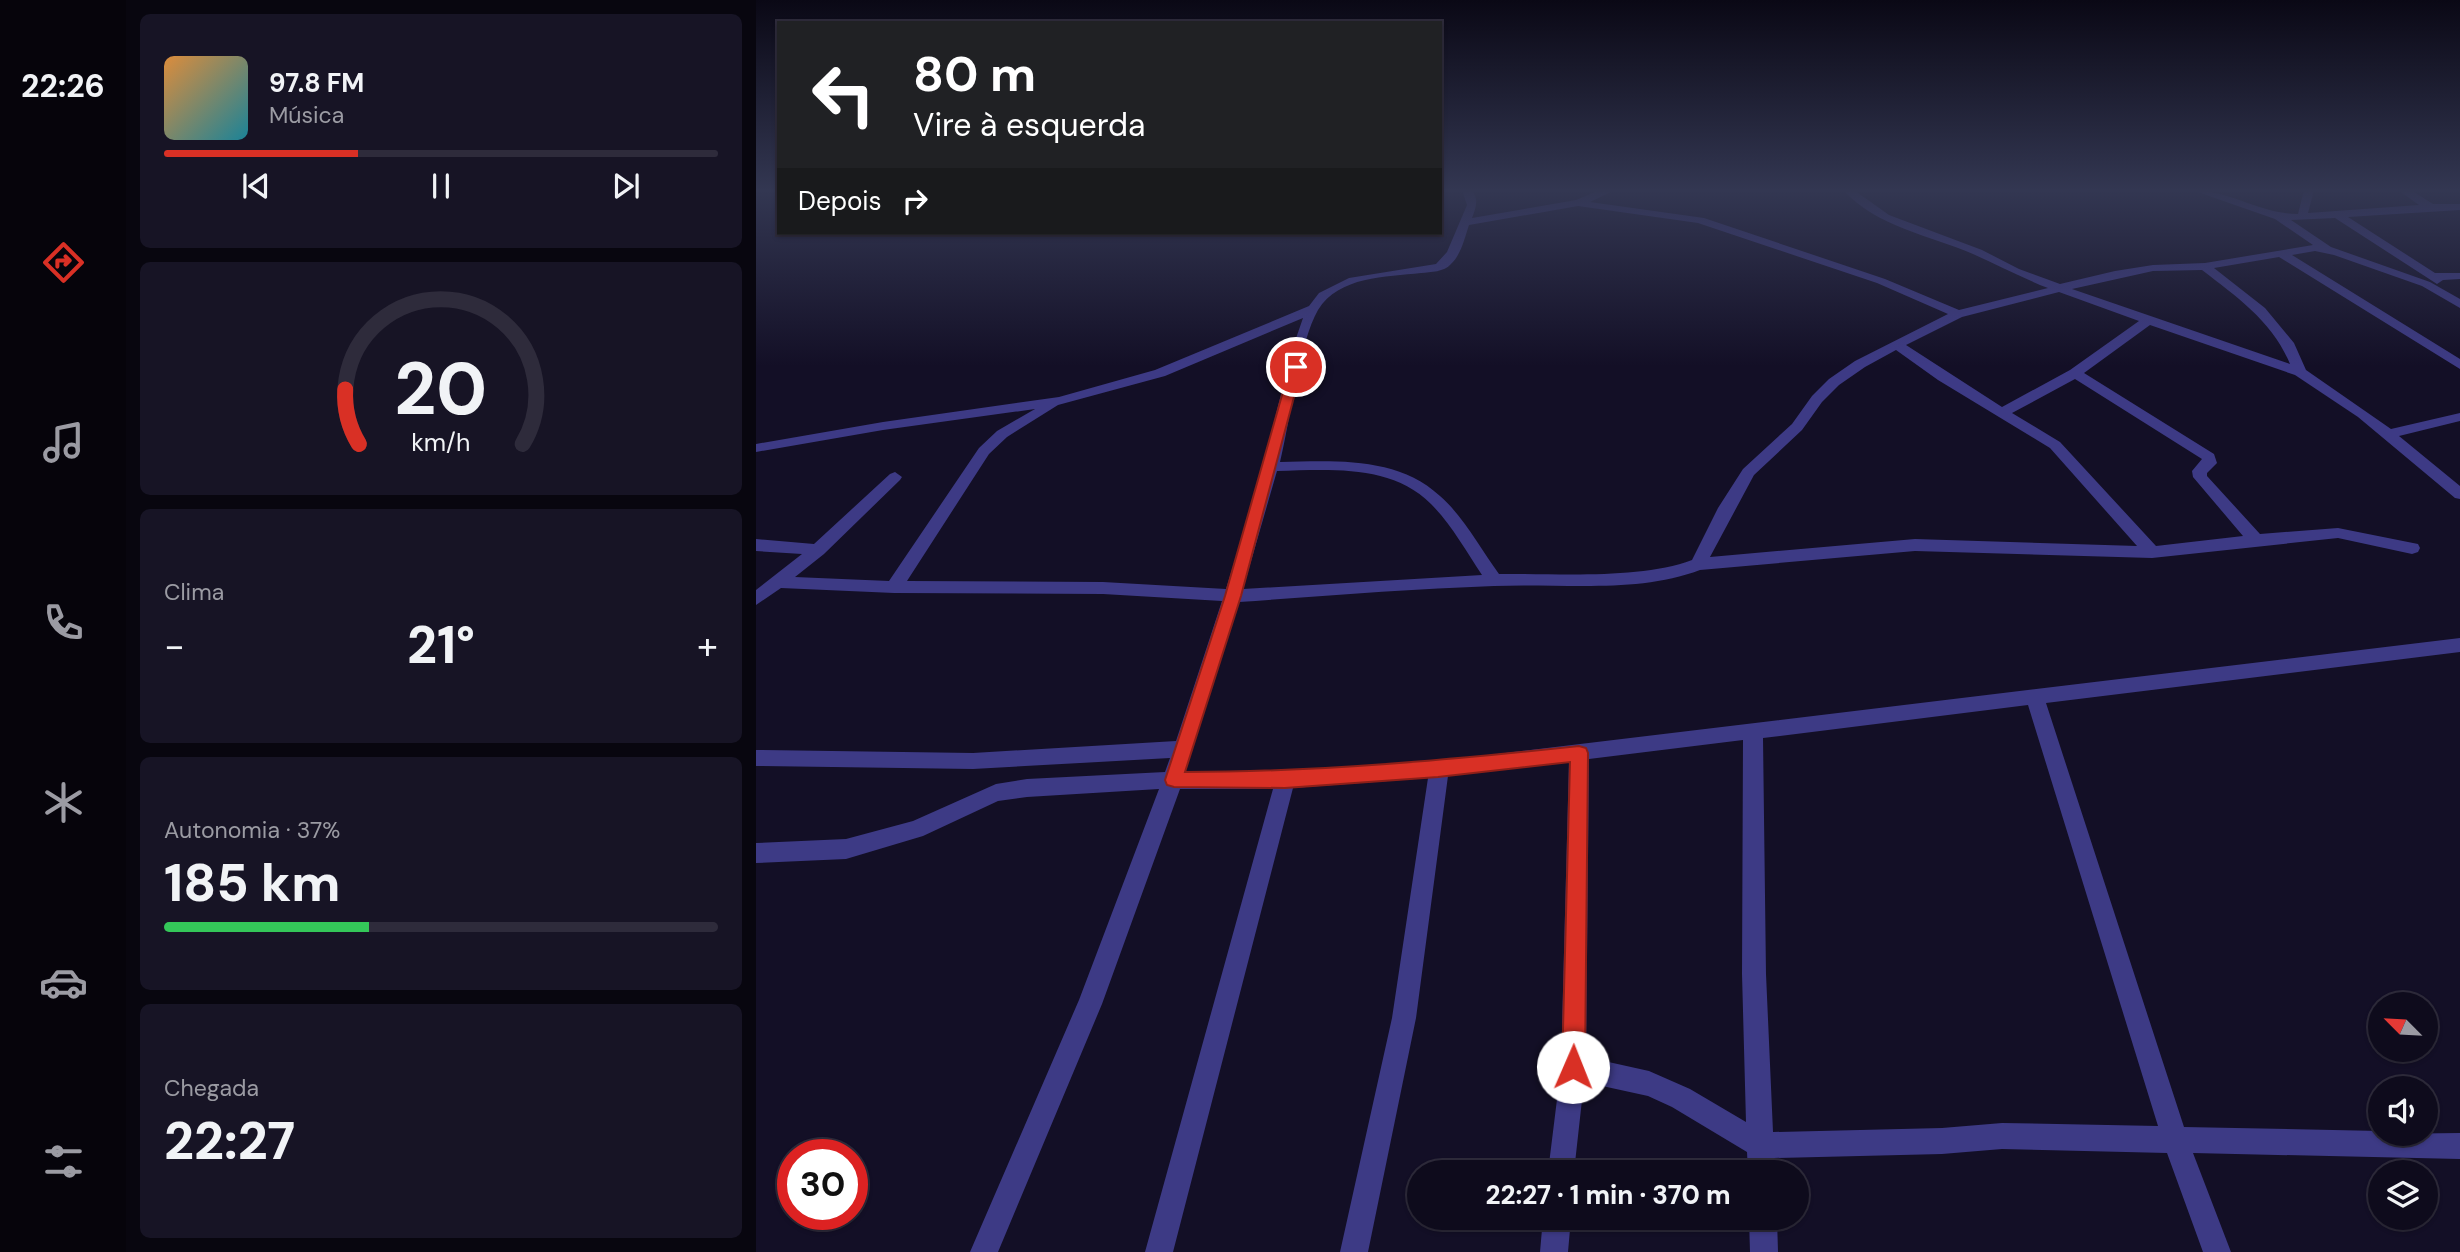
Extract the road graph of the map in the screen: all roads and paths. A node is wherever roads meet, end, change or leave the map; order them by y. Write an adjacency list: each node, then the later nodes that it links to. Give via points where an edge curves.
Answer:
1 (1454, 248): 13 (street, via 1439,267 1364,276 1323,298)
2 (1784, 248): 14 (street, via 1881,281)
3 (1969, 248): 10 (street)
4 (2384, 248): 9 (street)
5 (2326, 249): 6 (street); 9 (street)
6 (2283, 254): 7 (street); 17 (street)
7 (2205, 266): 10 (street, via 2153,268); 18 (street, via 2261,311 2288,343)
8 (2460, 276): 9 (street)
9 (2429, 281): 11 (street); 12 (street)
10 (2057, 287): 14 (street); 15 (street)
11 (2460, 288)
12 (2460, 304)
13 (1313, 309): 20 (street, via 1160,373); 25 (street)
14 (1958, 314): 16 (street)
15 (2151, 319): 18 (street); 19 (street)
16 (1898, 345): 21 (street); 33 (street, via 1834,382 1797,427 1748,472)
17 (2460, 365)
18 (2300, 372): 23 (street)
19 (2075, 373): 21 (street); 28 (street, via 2202,450 2210,463 2199,471 2200,477)
20 (1060, 401): 24 (street); 36 (street, via 984,450)
21 (2001, 413): 32 (street, via 2055,445)
22 (2460, 416): 23 (street)
23 (2389, 434): 27 (street)
24 (756, 448)
25 (1270, 467): 34 (street, via 1336,466 1386,472 1418,484 1438,502); 37 (street)
26 (895, 477): 31 (street)
27 (2460, 494)
28 (2255, 539): 30 (street, via 2338,533); 32 (street)
29 (756, 545): 31 (street)
30 (2412, 548)
31 (818, 550): 35 (street)
32 (2151, 552): 33 (street, via 1915,545)
33 (1698, 564): 34 (street, via 1677,572 1615,578)
34 (1494, 580): 37 (street)
35 (780, 583): 36 (street); 38 (street)
36 (894, 587): 37 (street, via 1103,588)
37 (1233, 596): 42 (street)
38 (756, 599)
39 (2460, 645): 40 (street)
40 (2035, 698): 41 (street); 50 (street)
41 (1753, 732): 43 (street); 51 (street)
42 (1184, 749): 44 (street, via 973,761); 46 (street)
43 (1579, 753): 45 (street); 49 (street)
44 (756, 758)
45 (1438, 769): 47 (street); 59 (street, via 1404,1018)
46 (1174, 780): 47 (street); 48 (street, via 996,793 916,829 846,849); 57 (street, via 1103,970)
47 (1285, 780): 58 (street)
48 (756, 853)
49 (1573, 1067): 51 (street, via 1648,1084); 53 (street)
50 (2175, 1139): 51 (street, via 2002,1136); 52 (street); 62 (street)
51 (1760, 1145): 54 (street)
52 (2460, 1146)
53 (1563, 1160)
54 (1761, 1160)
55 (1556, 1230): 60 (street)
56 (1763, 1230): 61 (street)
57 (984, 1252)
58 (1159, 1252)
59 (1354, 1252)
60 (1554, 1252)
61 (1764, 1252)
62 (2217, 1252)

